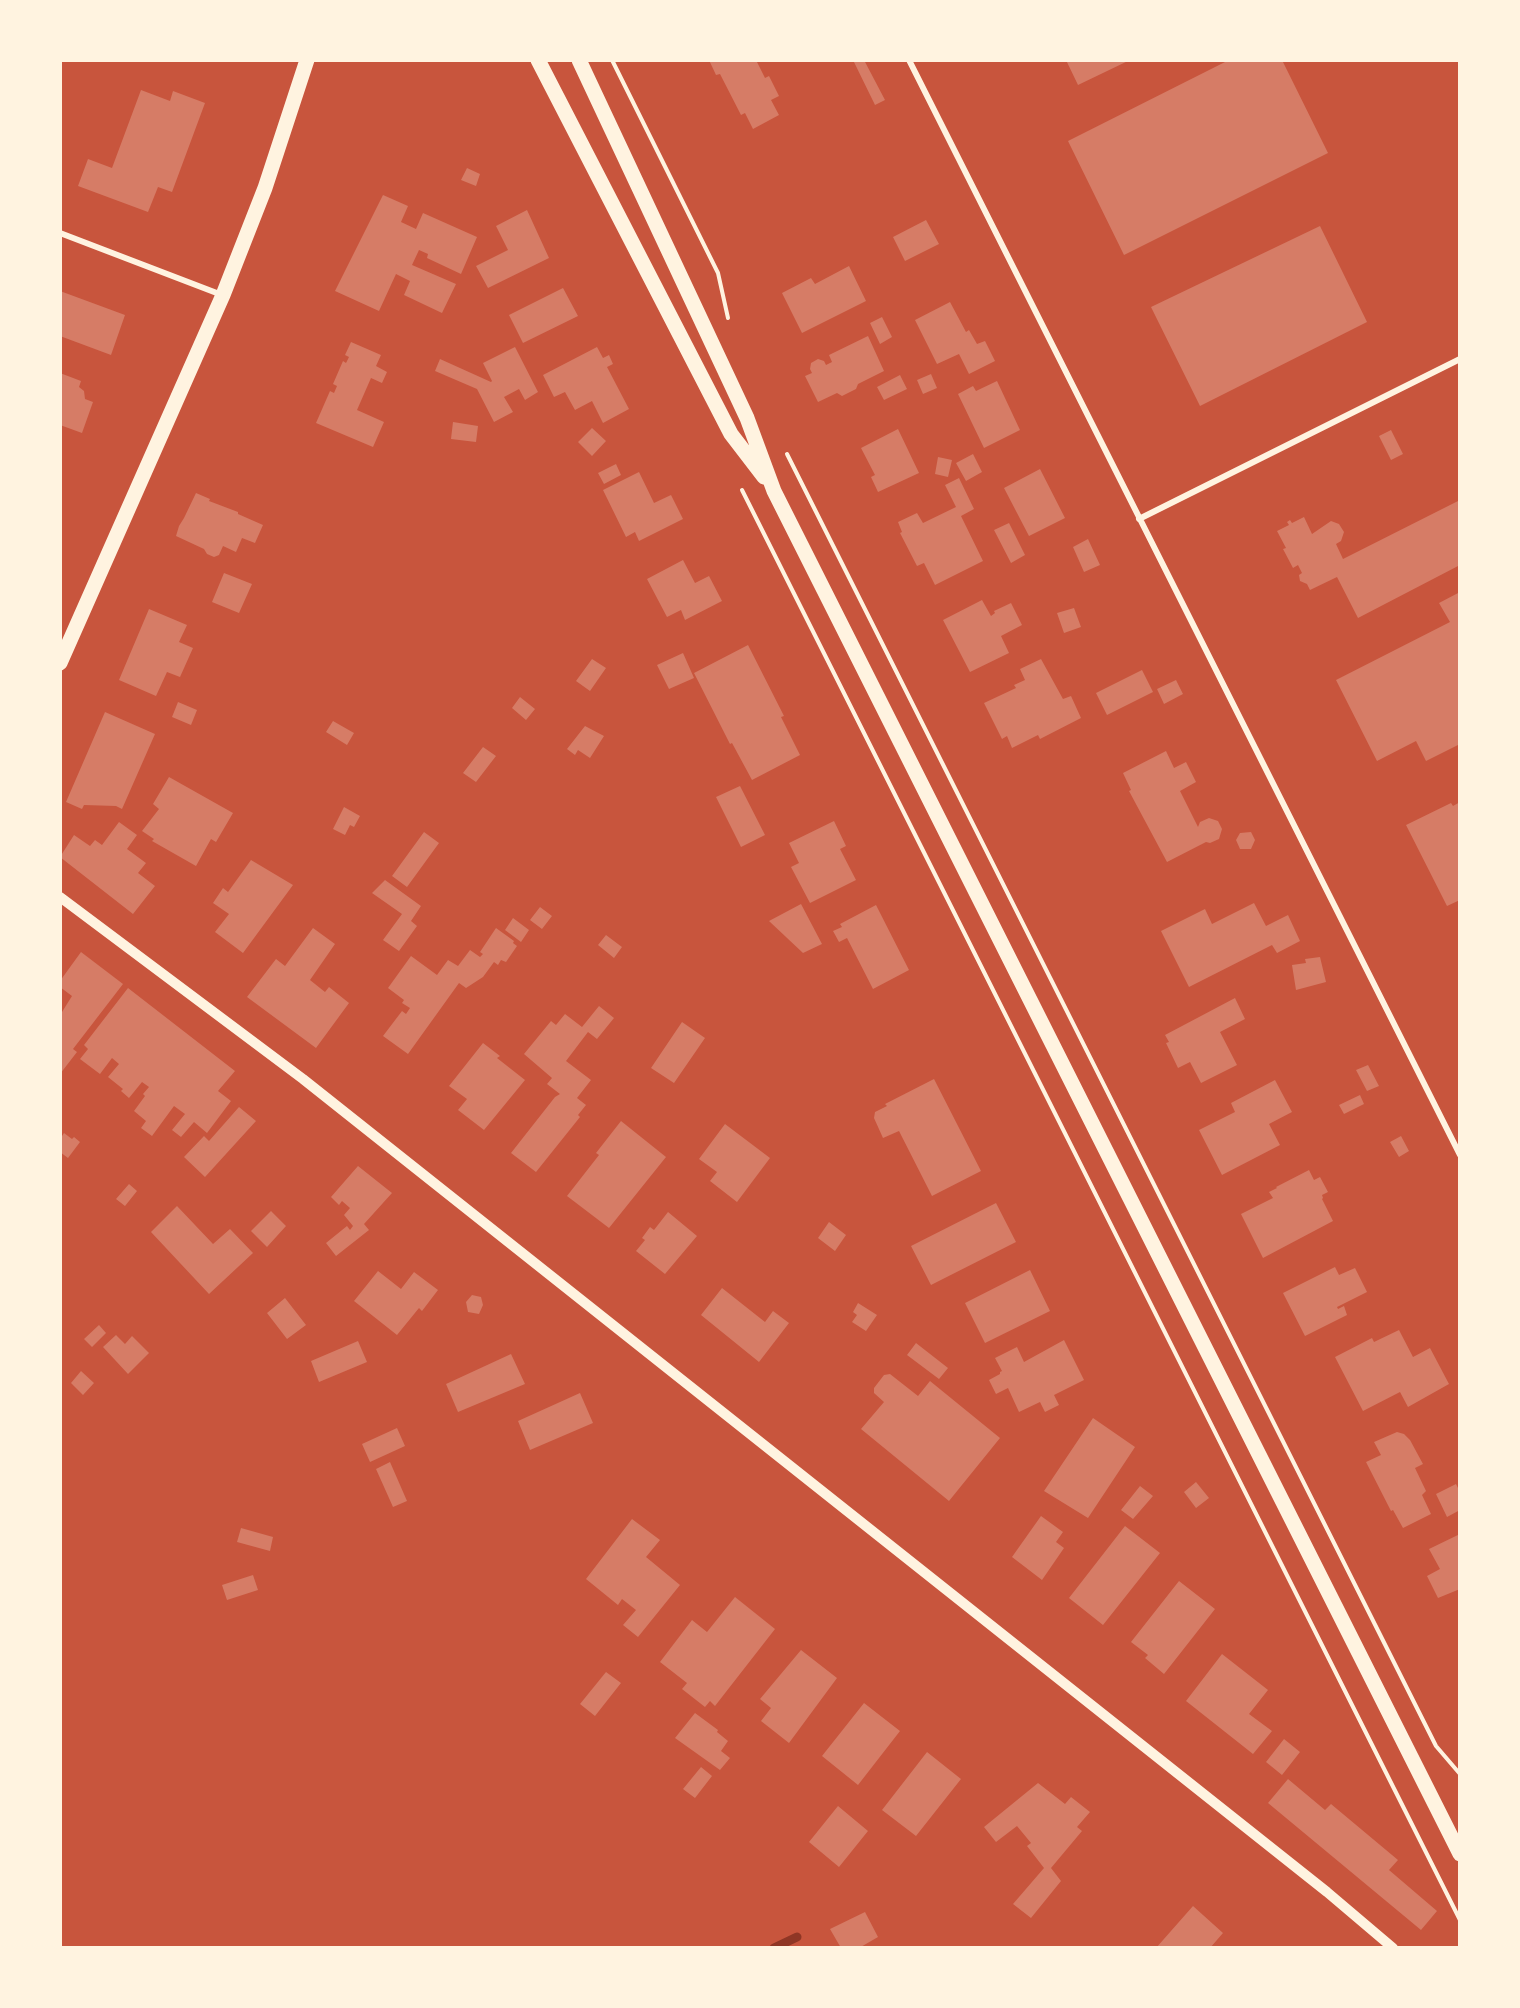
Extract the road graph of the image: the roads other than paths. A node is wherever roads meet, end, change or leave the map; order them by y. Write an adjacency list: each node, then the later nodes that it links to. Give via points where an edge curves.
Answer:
1 (307, 60): 6 (main road, via 265,188)
2 (538, 60): 8 (main road, via 731,434)
3 (579, 60): 8 (main road, via 747,418)
4 (909, 60): 9 (street)
5 (60, 233): 6 (street)
6 (223, 295): 10 (main road)
7 (1460, 359): 9 (street)
8 (774, 491): 13 (main road)
9 (1139, 519): 12 (street)
10 (60, 663)
11 (60, 897): 14 (street, via 303,1079)
12 (1460, 1155)
13 (1460, 1854)
14 (1393, 1948)

